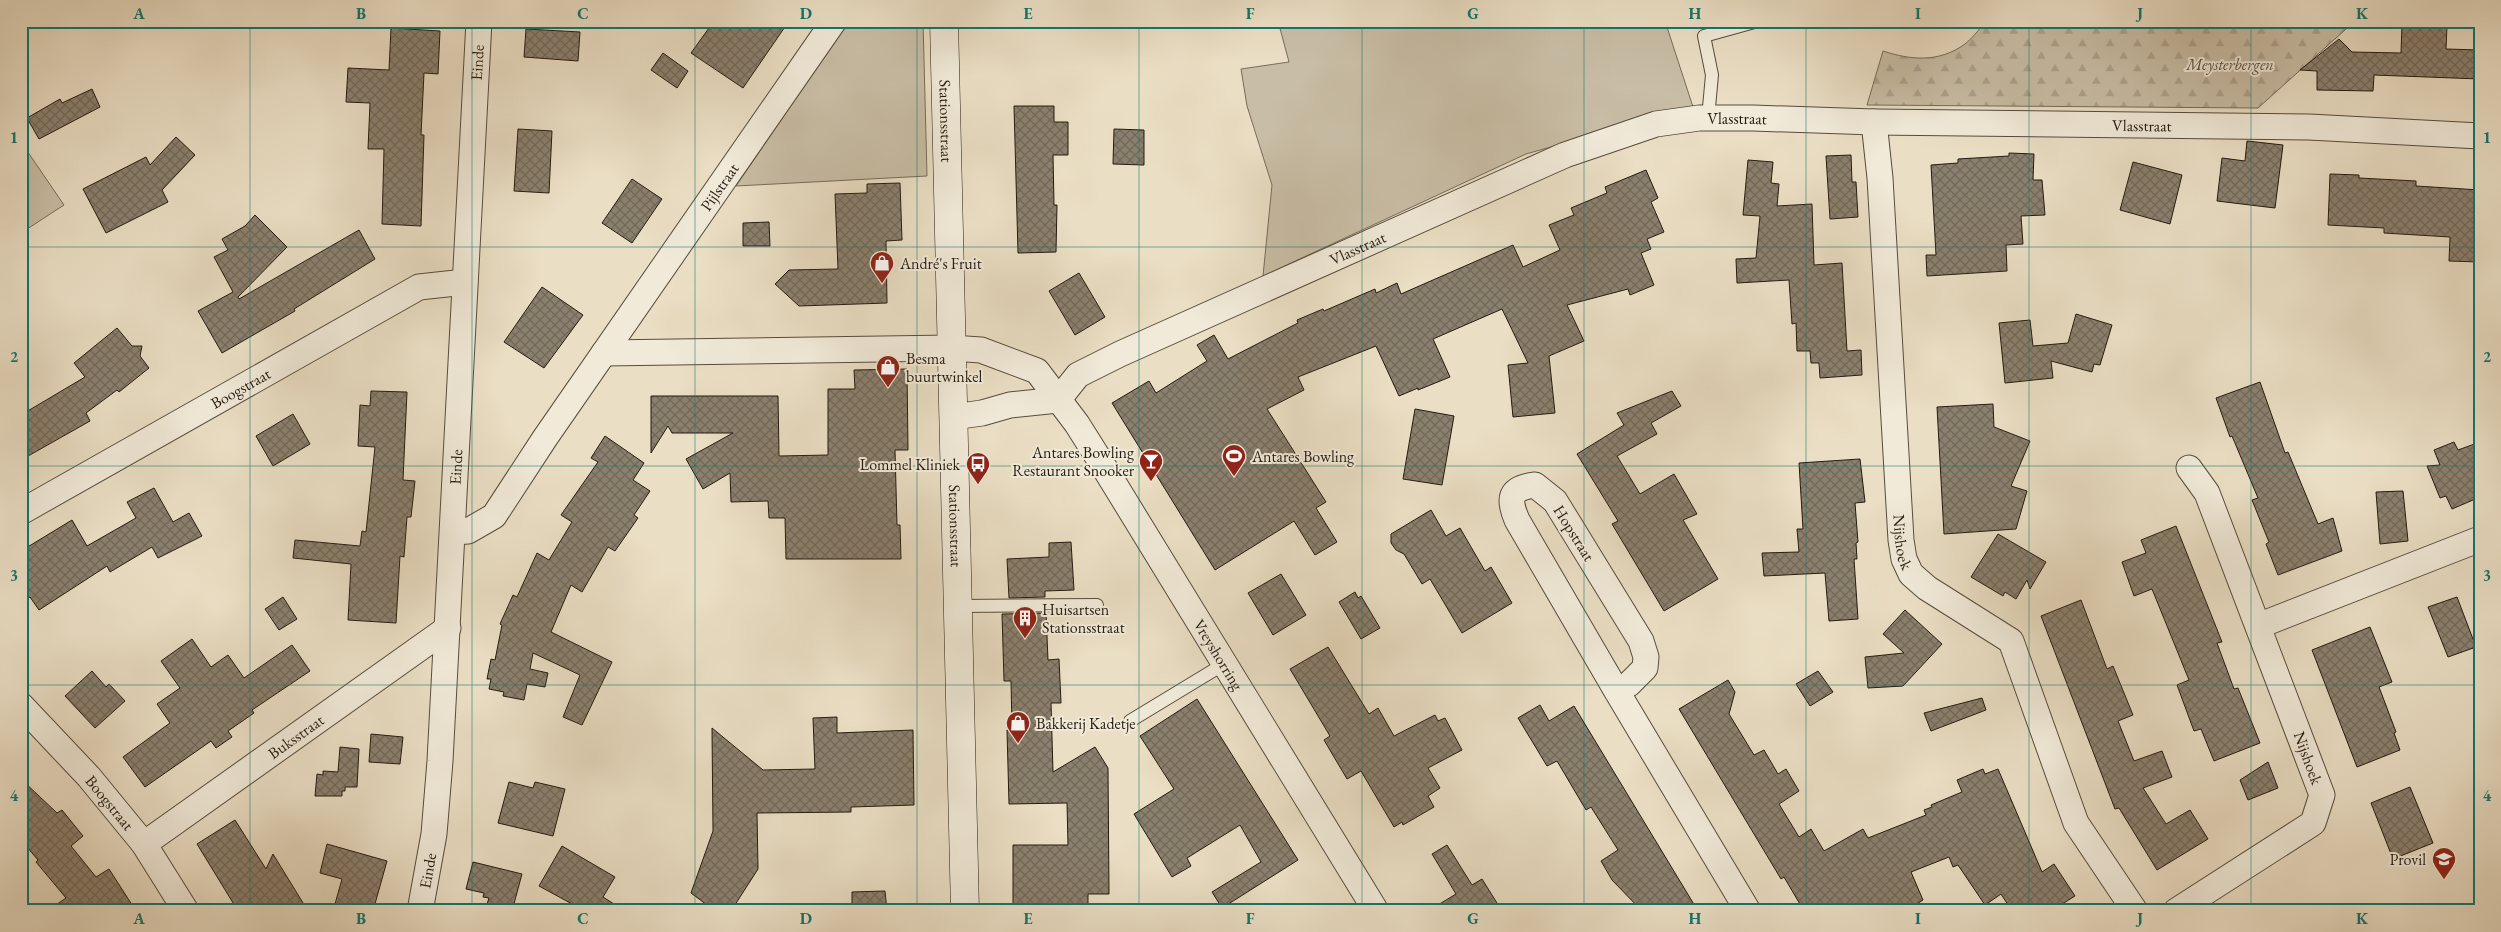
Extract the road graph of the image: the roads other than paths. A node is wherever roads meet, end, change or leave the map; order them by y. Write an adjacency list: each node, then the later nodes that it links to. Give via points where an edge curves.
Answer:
1 (479, 21): 8 (street, Einde)
2 (834, 21): 10 (street, Pijlstraat)
3 (944, 21): 9 (main road, Stationsstraat)
4 (1758, 21): 5 (lane, via 1704,36 1712,75)
5 (1708, 118): 6 (street, Vlasstraat); 11 (street, Vlasstraat, via 1656,124 1565,155 1120,354 1078,375)
6 (1874, 122): 7 (street, Vlasstraat, via 2309,127); 31 (street, Nijshoek, via 1904,559 1911,574 1927,588 2011,641 2076,822)
7 (2480, 136)
8 (465, 282): 14 (street, Boogstraat, via 419,287); 15 (street, Einde)
9 (951, 348): 10 (street); 11 (street, Vreyshorring, via 981,350 1037,371); 12 (main road, Stationsstraat)
10 (604, 353): 15 (street, Pijlstraat, via 494,516 468,531)
11 (1058, 400): 12 (street, via 1010,405); 21 (street, Vreyshorring, via 1099,459)
12 (953, 417): 18 (main road, Stationsstraat)
13 (2188, 468): 19 (street, Nijshoek, via 2206,493)
14 (21, 512)
15 (453, 532): 20 (street, Einde)
16 (2480, 539): 19 (street)
17 (1097, 605): 18 (lane)
18 (958, 606): 28 (main road, Stationsstraat)
19 (2258, 626): 32 (street, Nijshoek, via 2322,795 2319,808 2313,823 2302,832)
20 (448, 628): 25 (street, Buksstraat); 27 (street, Einde, via 434,834)
21 (1224, 664): 24 (lane); 29 (street, Vreyshorring)
22 (1616, 690): 22 (street, Hopstraat, via 1517,520 1510,504 1514,494 1523,486 1535,485 1555,501 1641,641 1646,657 1645,668 1629,684); 30 (street, Hopstraat)
23 (21, 705): 25 (street, Boogstraat, via 89,777)
24 (1130, 720)
25 (144, 844): 26 (street, Boogstraat)
26 (186, 911)
27 (420, 911)
28 (965, 911)
29 (1376, 911)
30 (1748, 911)
31 (2134, 911)
32 (2176, 911)

